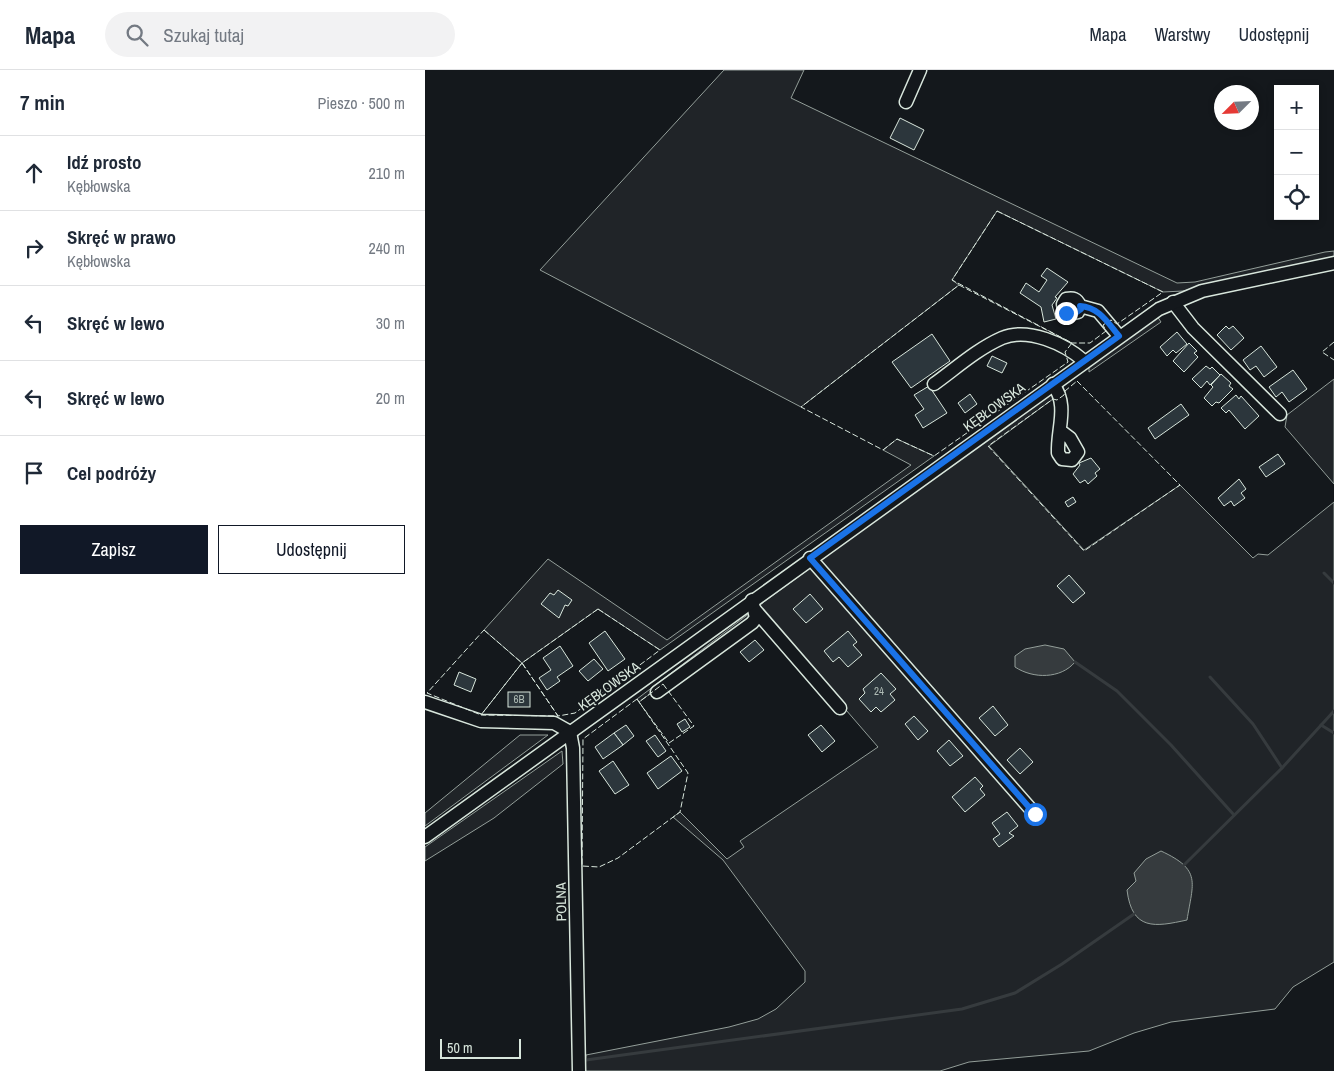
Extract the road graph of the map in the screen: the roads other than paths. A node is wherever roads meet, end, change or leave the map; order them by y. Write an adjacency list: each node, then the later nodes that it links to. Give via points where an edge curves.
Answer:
1 (920, 70): 2 (street)
2 (906, 102)
3 (1334, 263): 4 (street, KĘBŁOWSKA, via 1202,291)
4 (1173, 302): 6 (street, KĘBŁOWSKA); 10 (street, via 1193,328)
5 (1080, 306): 6 (street, via 1098,311)
6 (1119, 336): 7 (street, KĘBŁOWSKA)
7 (1084, 361): 8 (street, via 1068,347 1033,335 1003,337); 9 (street, KĘBŁOWSKA)
8 (934, 384)
9 (1053, 384): 11 (street, via 1061,398); 12 (street, KĘBŁOWSKA)
10 (1279, 414)
11 (1062, 432)
12 (810, 558): 13 (street, KĘBŁOWSKA); 18 (street)
13 (753, 605): 14 (street, via 756,618 752,623); 16 (street); 17 (street, KĘBŁOWSKA)
14 (657, 692)
15 (425, 702): 17 (street, via 481,721 555,723)
16 (840, 708)
17 (570, 732): 19 (street, KĘBŁOWSKA); 20 (street, POLNA, via 573,748)
18 (1035, 814)
19 (425, 837)
20 (579, 1071)

